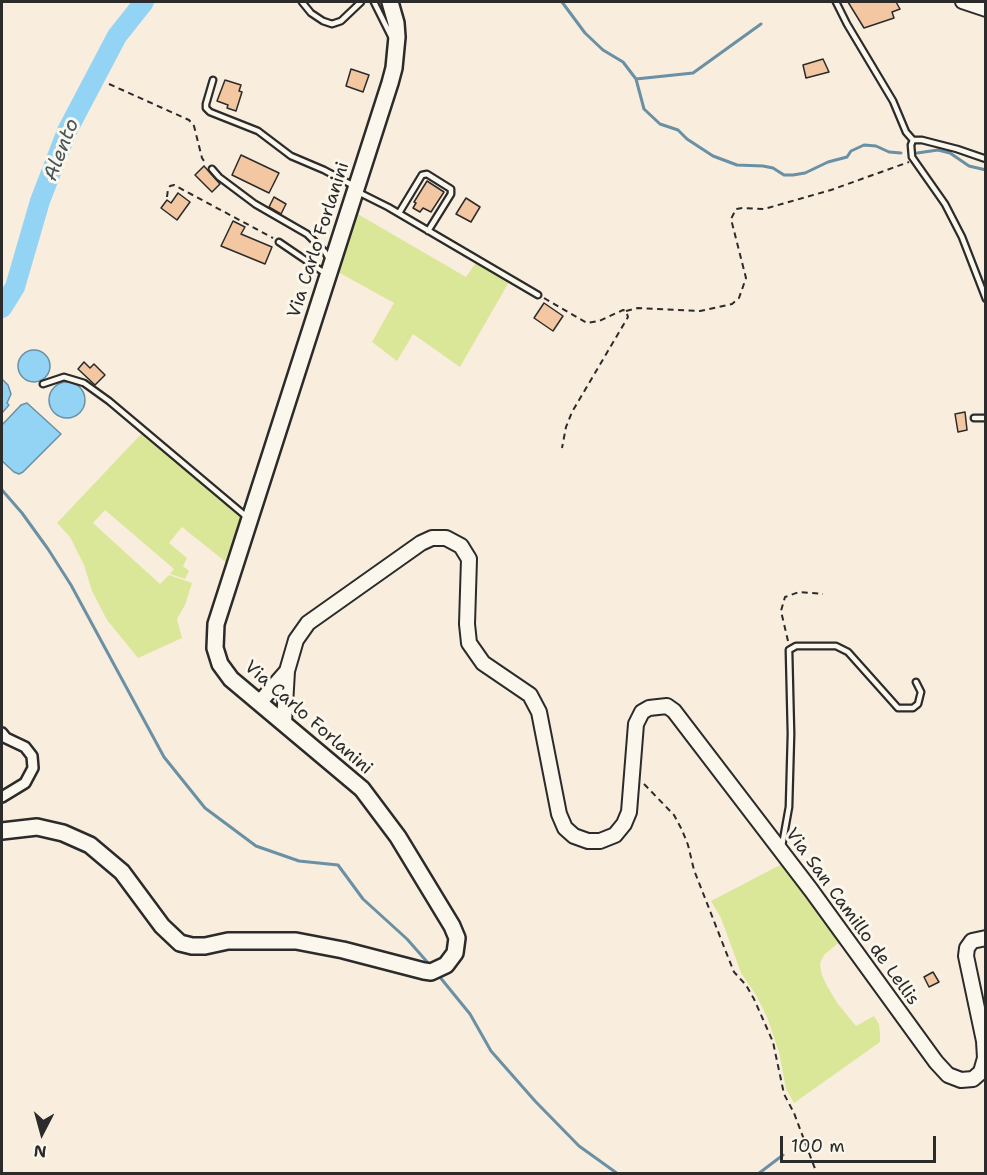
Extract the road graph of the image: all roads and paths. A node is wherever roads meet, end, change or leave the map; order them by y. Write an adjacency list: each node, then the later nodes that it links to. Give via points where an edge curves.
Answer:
1 (302, 2): 2 (lane, via 311,13 332,24 341,21)
2 (360, 2)
3 (374, 2): 8 (lane)
4 (390, 2): 8 (main road, Via Carlo Forlanini, via 396,23)
5 (836, 2): 11 (lane)
6 (962, 2): 7 (street)
7 (986, 10)
8 (396, 45): 15 (main road, Via Carlo Forlanini, via 390,82)
9 (213, 80): 15 (lane, via 206,104 210,112 258,131 291,156)
10 (110, 84): 14 (path, via 189,120 196,131 202,158)
11 (913, 140): 12 (lane); 13 (lane, via 911,151)
12 (986, 159)
13 (915, 161): 22 (lane, via 962,237); 23 (path, via 764,209 736,209 731,219 746,278 739,298 732,304 700,311)
14 (212, 169): 20 (lane, via 255,204 307,234 325,252)
15 (356, 189): 17 (lane); 20 (main road, Via Carlo Forlanini)
16 (167, 197): 19 (path, via 168,189 174,185)
17 (399, 213): 18 (lane); 18 (lane, via 422,175 427,174 451,189)
18 (428, 231): 21 (lane)
19 (279, 242): 20 (lane)
20 (330, 270): 28 (main road, Via Carlo Forlanini)
21 (538, 295): 23 (path, via 587,323)
22 (986, 299)
23 (626, 311): 27 (path, via 624,326 572,412)
24 (44, 384): 28 (lane, via 64,377 84,383)
25 (974, 418): 26 (lane)
26 (986, 418)
27 (562, 448)
28 (250, 520): 33 (main road, Via Carlo Forlanini, via 216,624 215,648 231,679)
29 (822, 594): 30 (path, via 799,592 785,597 781,610)
30 (789, 650): 32 (lane, via 796,646 836,646 848,652 898,708 918,704 921,692); 39 (lane, via 789,807)
31 (287, 671): 33 (main road, Via San Camillo de Lellis); 34 (main road, Via San Camillo de Lellis); 36 (main road, Via San Camillo de Lellis, via 296,640 308,623 421,543 446,538 461,546 469,559 467,632 471,647 483,663 530,695 539,712 565,828 588,841 615,835 629,812)
32 (916, 682)
33 (260, 702): 34 (main road, Via Carlo Forlanini)
34 (284, 722): 38 (main road, Via Carlo Forlanini, via 362,789 398,837 456,933 455,953 446,965 424,971 296,941 180,944 122,872 90,845 37,827)
35 (2, 733): 37 (street, via 25,747 32,756 33,768 25,783)
36 (631, 774): 39 (main road, Via San Camillo de Lellis, via 638,718 649,708 667,706); 41 (path, via 663,802 682,830 734,972 754,999 773,1042 784,1094)
37 (2, 797)
38 (2, 831)
39 (781, 852): 40 (main road, Via San Camillo de Lellis, via 936,1062 948,1075 961,1080 981,1072 985,1058 966,956 972,941)
40 (986, 938)
41 (817, 1173)

